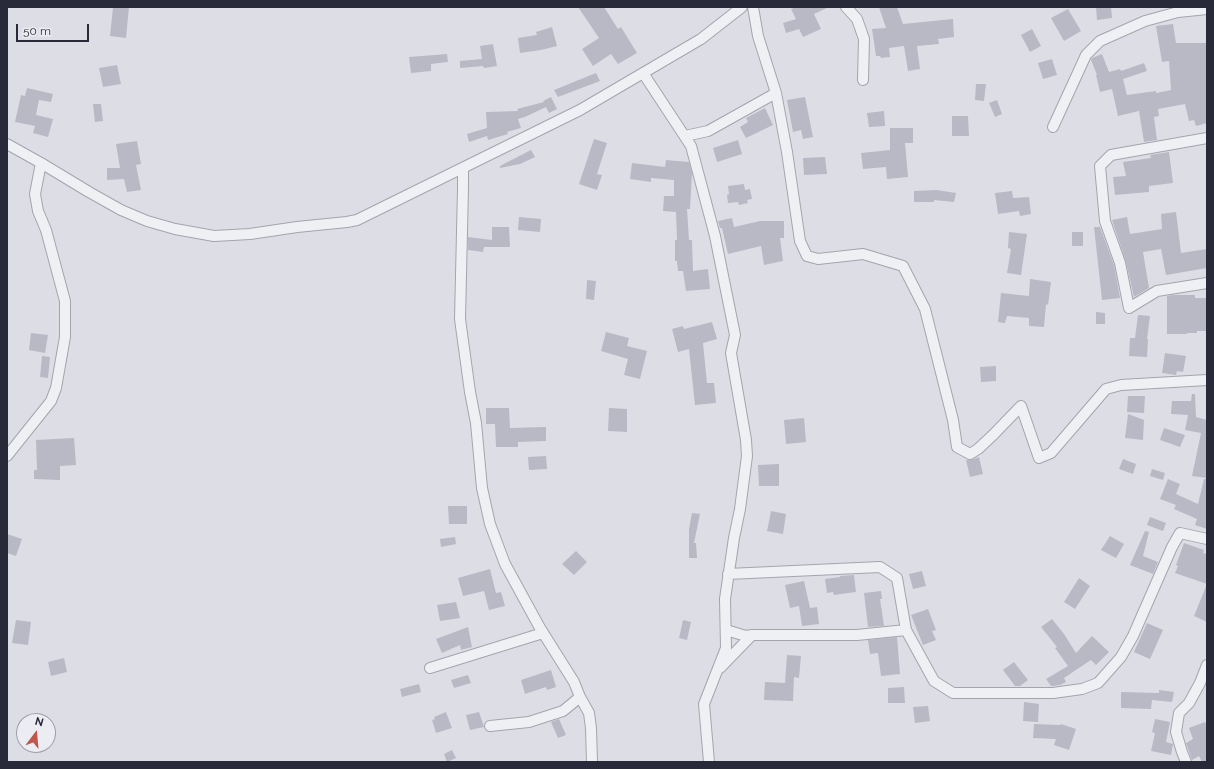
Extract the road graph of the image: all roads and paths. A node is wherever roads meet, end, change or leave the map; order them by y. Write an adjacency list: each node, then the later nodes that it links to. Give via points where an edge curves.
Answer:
1 (742, 7): 5 (street, via 701,39)
2 (753, 7): 7 (street, via 758,36)
3 (846, 7): 6 (street, via 857,19 864,40)
4 (1207, 8): 8 (street, via 1178,12 1145,21 1100,41 1086,54)
5 (643, 73): 9 (street); 13 (street, via 580,110)
6 (863, 80)
7 (776, 93): 9 (street, via 708,131); 15 (street, via 800,241 807,256 818,259 863,254 903,266 925,310 953,420 957,447 970,454 978,449 1021,406 1039,458 1051,453 1106,389 1121,385)
8 (1053, 127)
9 (685, 136): 18 (street, via 691,146 717,243 735,335 731,353 746,440 747,456 740,509)
10 (1207, 138): 14 (street, via 1111,155 1100,166 1105,221 1120,263 1129,308 1157,291)
11 (7, 144): 12 (street)
12 (41, 163): 13 (street, via 121,210 175,229 214,236 250,234 357,220); 16 (street, via 35,194 64,301 65,337 56,388 51,401)
13 (463, 168): 21 (street, via 460,318 476,423 482,488 490,524 505,564)
14 (1207, 283)
15 (1207, 380)
16 (7, 456)
17 (1207, 539): 20 (street, via 1180,533 1121,657 1098,683 1082,689 1053,693 953,693 934,681)
18 (728, 574): 19 (street, via 725,599); 20 (street, via 880,566 897,578)
19 (726, 630): 22 (street, via 746,636); 25 (street, via 726,648)
20 (906, 630): 22 (street, via 858,635)
21 (543, 633): 24 (street); 26 (street, via 574,682)
22 (752, 635): 25 (street)
23 (1207, 664): 30 (street, via 1189,703 1179,713 1176,732)
24 (430, 668)
25 (716, 674): 29 (street, via 704,704)
26 (580, 697): 27 (street, via 563,711 529,722); 28 (street, via 589,713)
27 (490, 726)
28 (592, 762)
29 (709, 762)
30 (1186, 762)

